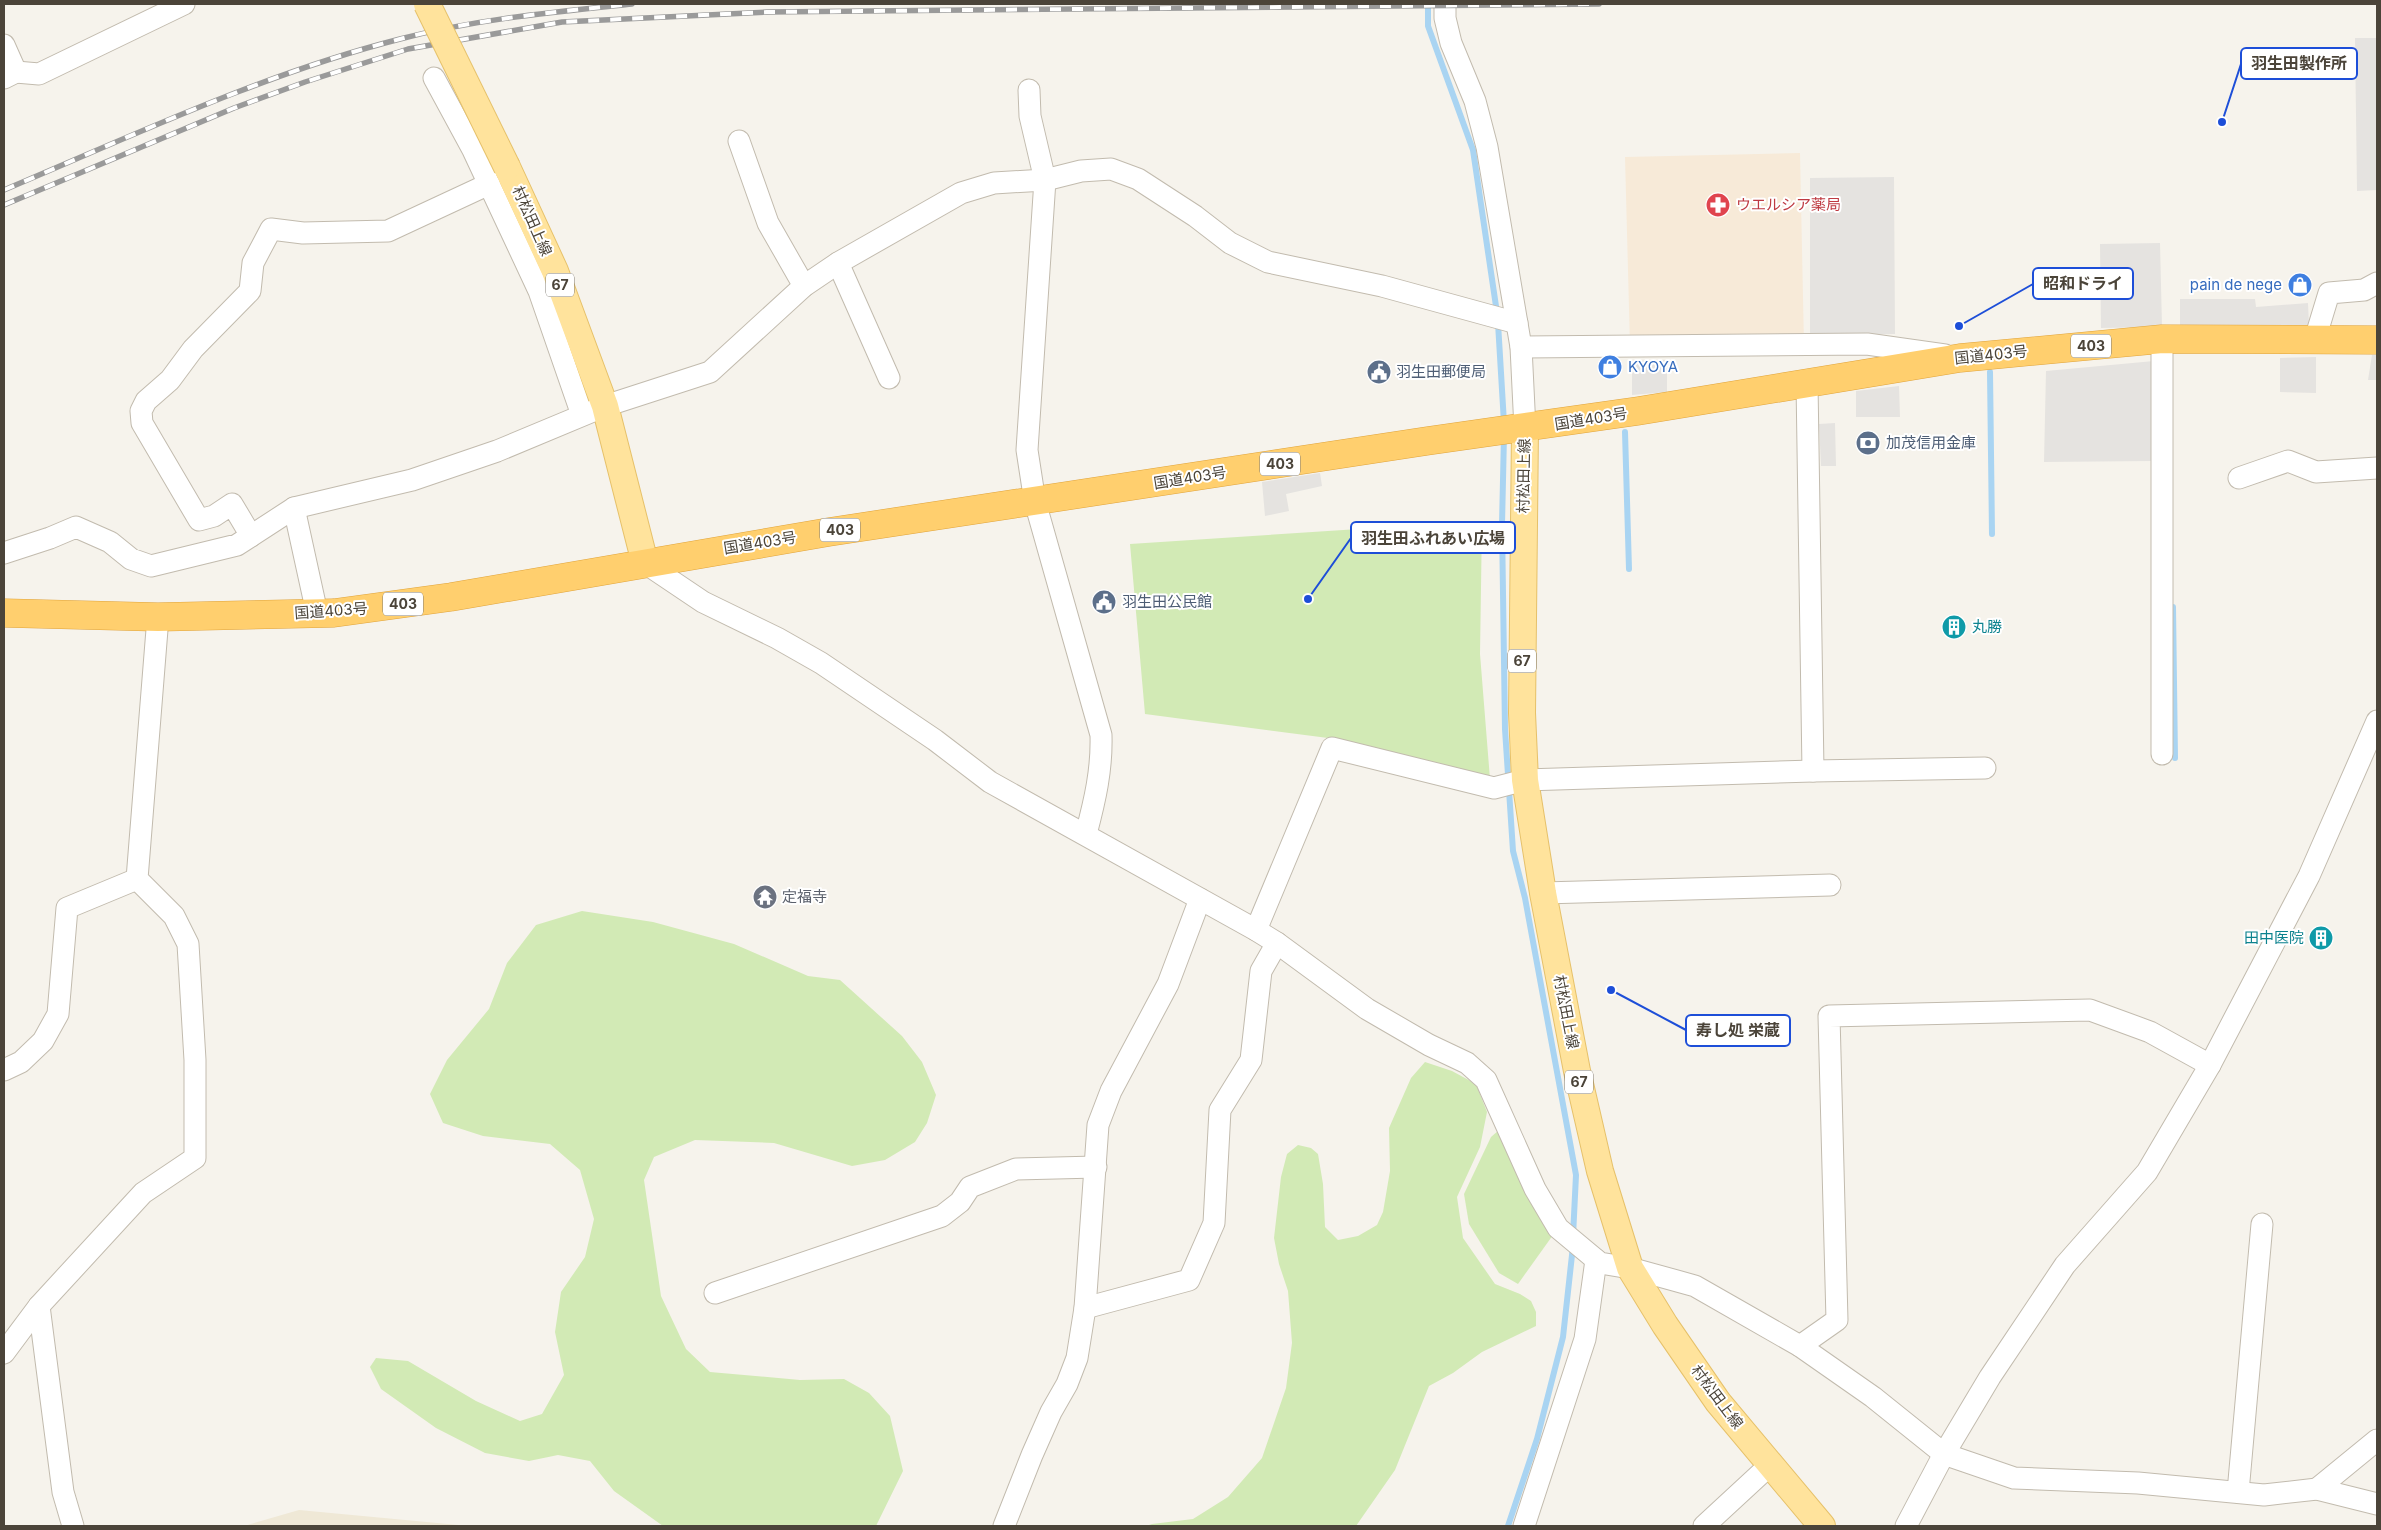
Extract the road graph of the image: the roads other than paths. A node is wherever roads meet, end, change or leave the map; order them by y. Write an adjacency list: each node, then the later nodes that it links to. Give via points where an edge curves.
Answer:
1 (184, 4): 5 (street, via 39,74)
2 (427, 4): 9 (main road, 村松田上線 / 67, bridge)
3 (1446, 4): 14 (street, via 1445,18 1451,43 1475,101 1488,147)
4 (4, 45): 5 (street)
5 (10, 75)
6 (434, 78): 9 (street)
7 (1029, 90): 10 (street, via 1030,116)
8 (739, 141): 13 (street, via 768,223)
9 (498, 176): 22 (main road, 村松田上線 / 67, via 555,271); 28 (street, via 388,232 303,233 271,229 253,263 250,291 193,349 170,380 146,401 141,411 142,423 199,520 214,516 232,504)
10 (1045, 180): 11 (street, via 994,183 961,192); 14 (street, via 1082,171 1112,169 1138,180 1195,216 1230,244 1268,262 1382,286); 26 (street, via 1027,450)
11 (838, 263): 13 (street); 20 (street)
12 (2377, 283): 16 (street, via 2364,290 2329,293)
13 (804, 286): 22 (street, via 710,372)
14 (1516, 323): 18 (street)
15 (2162, 339): 16 (highway, 国道403号 / 403); 19 (highway, 国道403号 / 403); 35 (street)
16 (2315, 339): 17 (highway, 国道403号 / 403)
17 (2377, 340)
18 (1521, 348): 19 (street, via 1867,344); 23 (street)
19 (1960, 358): 21 (highway, 国道403号 / 403)
20 (889, 378)
21 (1807, 383): 23 (highway, 国道403号 / 403); 37 (street)
22 (594, 410): 27 (street, via 497,451 412,480); 30 (main road, 村松田上線 / 67)
23 (1525, 429): 26 (highway, 国道403号 / 403, via 1427,441); 38 (main road, 村松田上線 / 67, via 1522,713)
24 (2377, 468): 25 (street, via 2316,472 2288,461)
25 (2238, 478)
26 (1035, 502): 30 (highway, 国道403号 / 403); 39 (street, via 1100,735 1102,762 1098,793)
27 (294, 508): 28 (street); 32 (street)
28 (251, 536): 29 (street, via 237,545 151,566 131,559 110,542 76,527)
29 (4, 554)
30 (645, 562): 32 (highway, 国道403号 / 403, via 450,597); 39 (street, via 703,602 821,663 935,740 990,782)
31 (4, 613): 33 (highway, 国道403号 / 403)
32 (317, 613): 33 (highway, 国道403号 / 403)
33 (158, 617): 40 (street)
34 (2377, 721): 46 (street, via 2309,876)
35 (2162, 754)
36 (1985, 768): 37 (street)
37 (1813, 770): 38 (street)
38 (1525, 780): 42 (main road, 村松田上線 / 67); 44 (street, via 1494,788 1332,748)
39 (1086, 834): 43 (street)
40 (138, 879): 47 (street, via 67,908 58,1014 43,1041 21,1062); 53 (street, via 174,916 188,944 195,1060 195,1158 143,1193)
41 (1830, 885): 42 (street)
42 (1543, 892): 51 (main road, 村松田上線 / 67, via 1598,1162)
43 (1200, 899): 44 (street); 48 (street, via 1168,984 1111,1091 1098,1126)
44 (1256, 930): 45 (street)
45 (1277, 943): 50 (street, via 1366,1009 1467,1063 1486,1080 1535,1189 1558,1228); 54 (street, via 1261,971 1251,1060 1220,1110 1214,1223 1189,1280)
46 (2210, 1065): 55 (street, via 2150,1032 2090,1010 1829,1016 1837,1320); 58 (street, via 2147,1172 2065,1265 1990,1377)
47 (4, 1070)
48 (1096, 1167): 52 (street, via 1016,1169 970,1187 960,1202 942,1216); 54 (street)
49 (2262, 1224): 61 (street)
50 (1596, 1260): 51 (street); 65 (street, via 1585,1339)
51 (1630, 1268): 55 (street, via 1696,1286); 59 (main road, 村松田上線 / 67, via 1718,1402)
52 (715, 1293)
53 (39, 1306): 56 (street); 63 (street, via 63,1492)
54 (1085, 1308): 64 (street, via 1077,1358)
55 (1800, 1346): 58 (street, via 1873,1397)
56 (4, 1353)
57 (2377, 1440): 60 (street)
58 (1944, 1454): 61 (street, via 2014,1478 2138,1483); 68 (street)
59 (1770, 1465): 66 (street); 67 (main road, 村松田上線 / 67)
60 (2317, 1489): 61 (street, via 2264,1495); 62 (street)
61 (2238, 1492)
62 (2377, 1504)
63 (73, 1526)
64 (1004, 1526)
65 (1524, 1526)
66 (1704, 1526)
67 (1822, 1526)
68 (1906, 1526)

